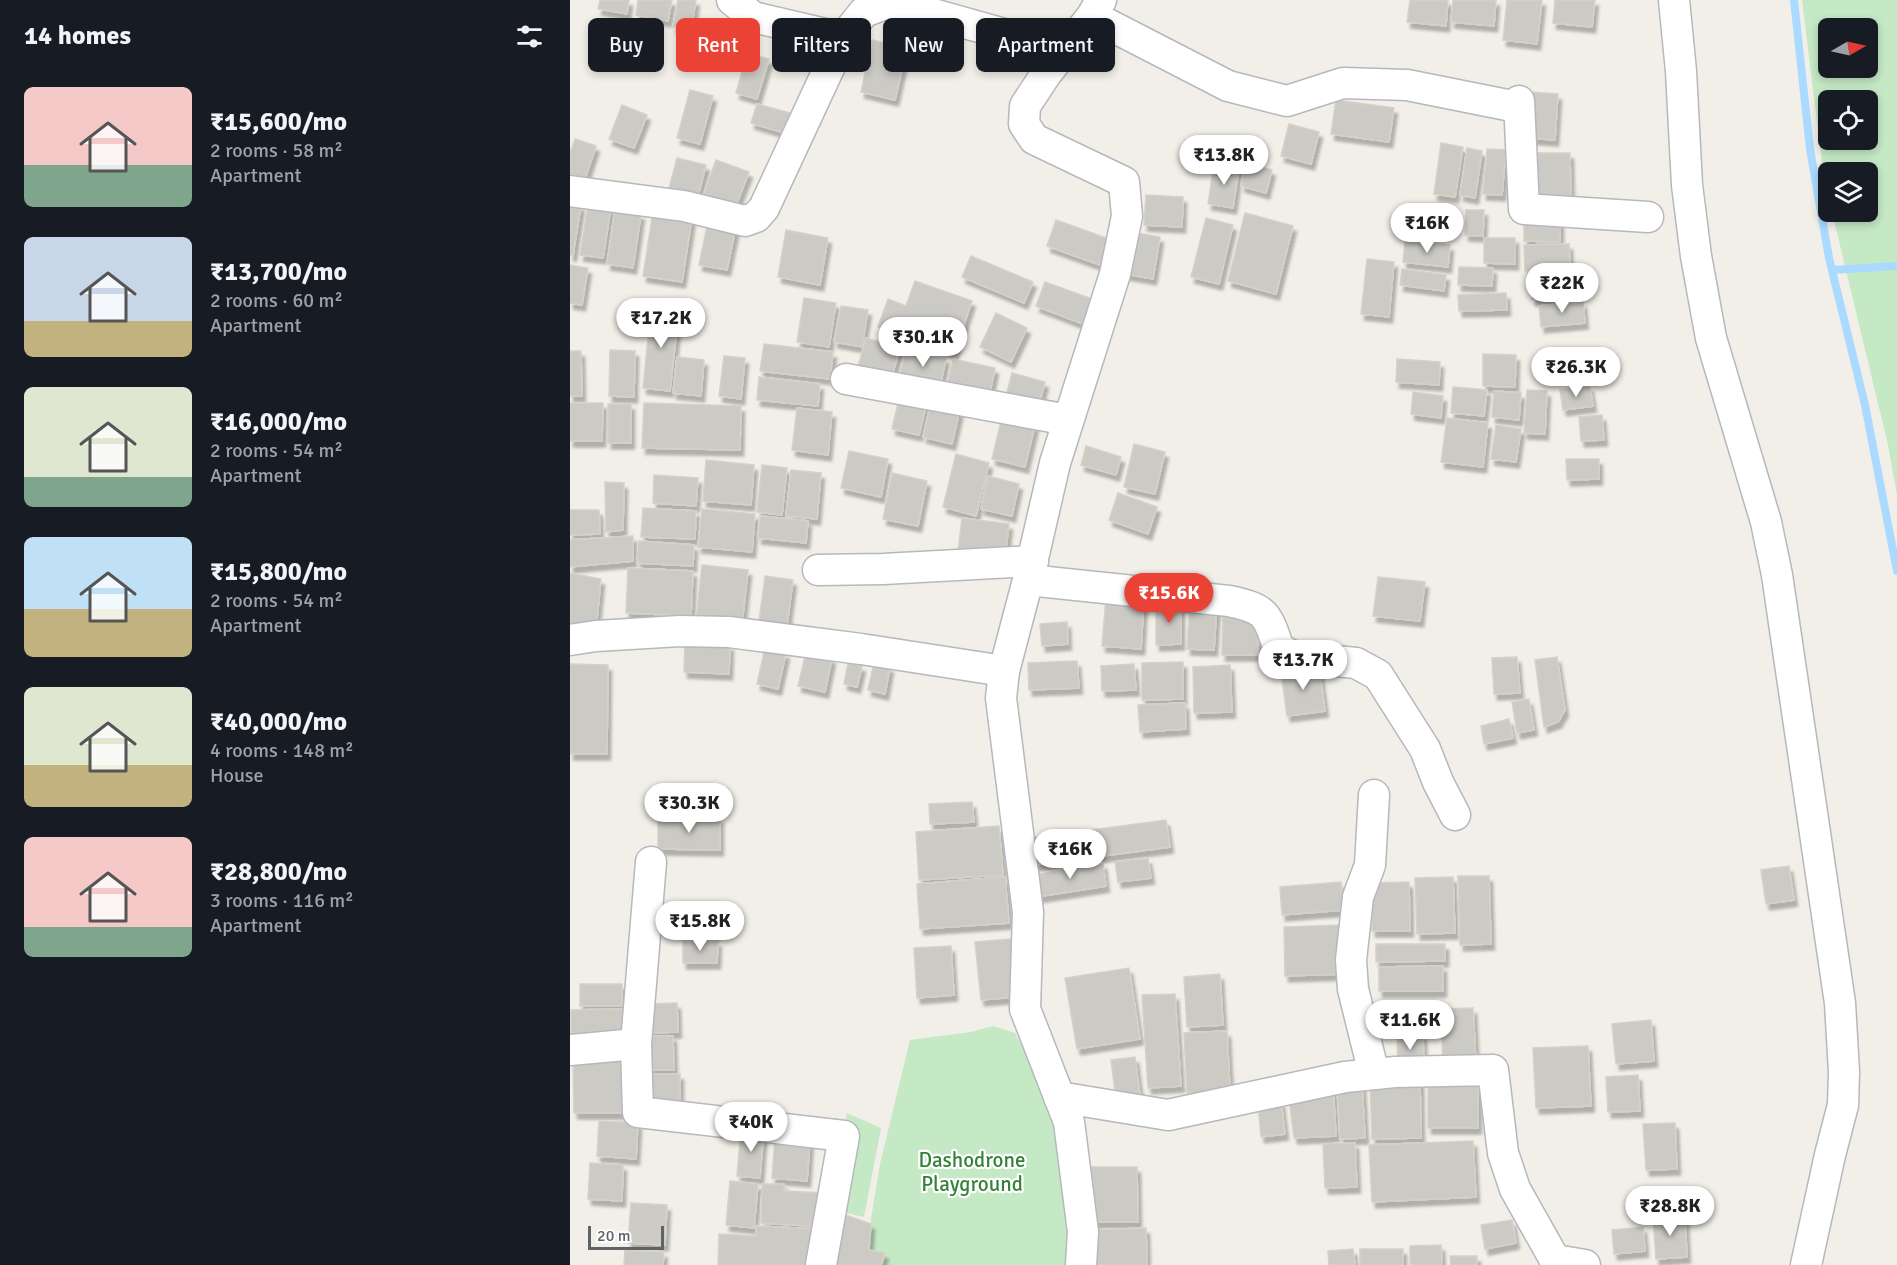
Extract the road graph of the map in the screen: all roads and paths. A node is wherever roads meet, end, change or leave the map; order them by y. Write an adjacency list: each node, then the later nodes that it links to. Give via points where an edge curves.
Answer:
1 (732, 0): 6 (street, via 753,17)
2 (1674, 0): 30 (street, via 1696,256 1712,338 1766,522 1777,575 1840,1003 1843,1105)
3 (929, 6): 5 (street, via 890,2 864,12); 7 (street)
4 (1097, 8): 11 (street, via 1228,86 1287,101 1343,83 1407,85 1512,106 1519,102 1524,209)
5 (859, 18)
6 (772, 21)
7 (976, 22)
8 (827, 72): 10 (street, via 764,208 756,217 745,221 684,206)
9 (1048, 72): 13 (street, via 1025,106 1024,124 1034,139 1124,182 1127,216 1115,274)
10 (570, 191)
11 (1648, 217)
12 (846, 379): 13 (street)
13 (1068, 420): 15 (street, via 1054,463)
14 (818, 570): 15 (street)
15 (1030, 570): 17 (street); 19 (street, via 1253,606 1270,622 1279,649 1295,657 1356,663 1378,675 1425,749)
16 (570, 640): 17 (street, via 680,631 729,632)
17 (1004, 671): 24 (street, via 1001,698 1028,912 1025,1008)
18 (1374, 795): 23 (street, via 1371,865 1358,897 1351,960 1353,989)
19 (1455, 815)
20 (651, 862): 21 (street)
21 (636, 1044): 22 (street); 26 (street, via 638,1112 844,1136)
22 (570, 1050)
23 (1374, 1074): 24 (street, via 1168,1115); 29 (street, via 1493,1070 1503,1153 1515,1189 1555,1260)
24 (1059, 1097): 25 (street, via 1069,1122)
25 (1083, 1232): 27 (street); 28 (street)
26 (821, 1265)
27 (1081, 1265)
28 (1086, 1265)
29 (1585, 1265)
30 (1806, 1265)

